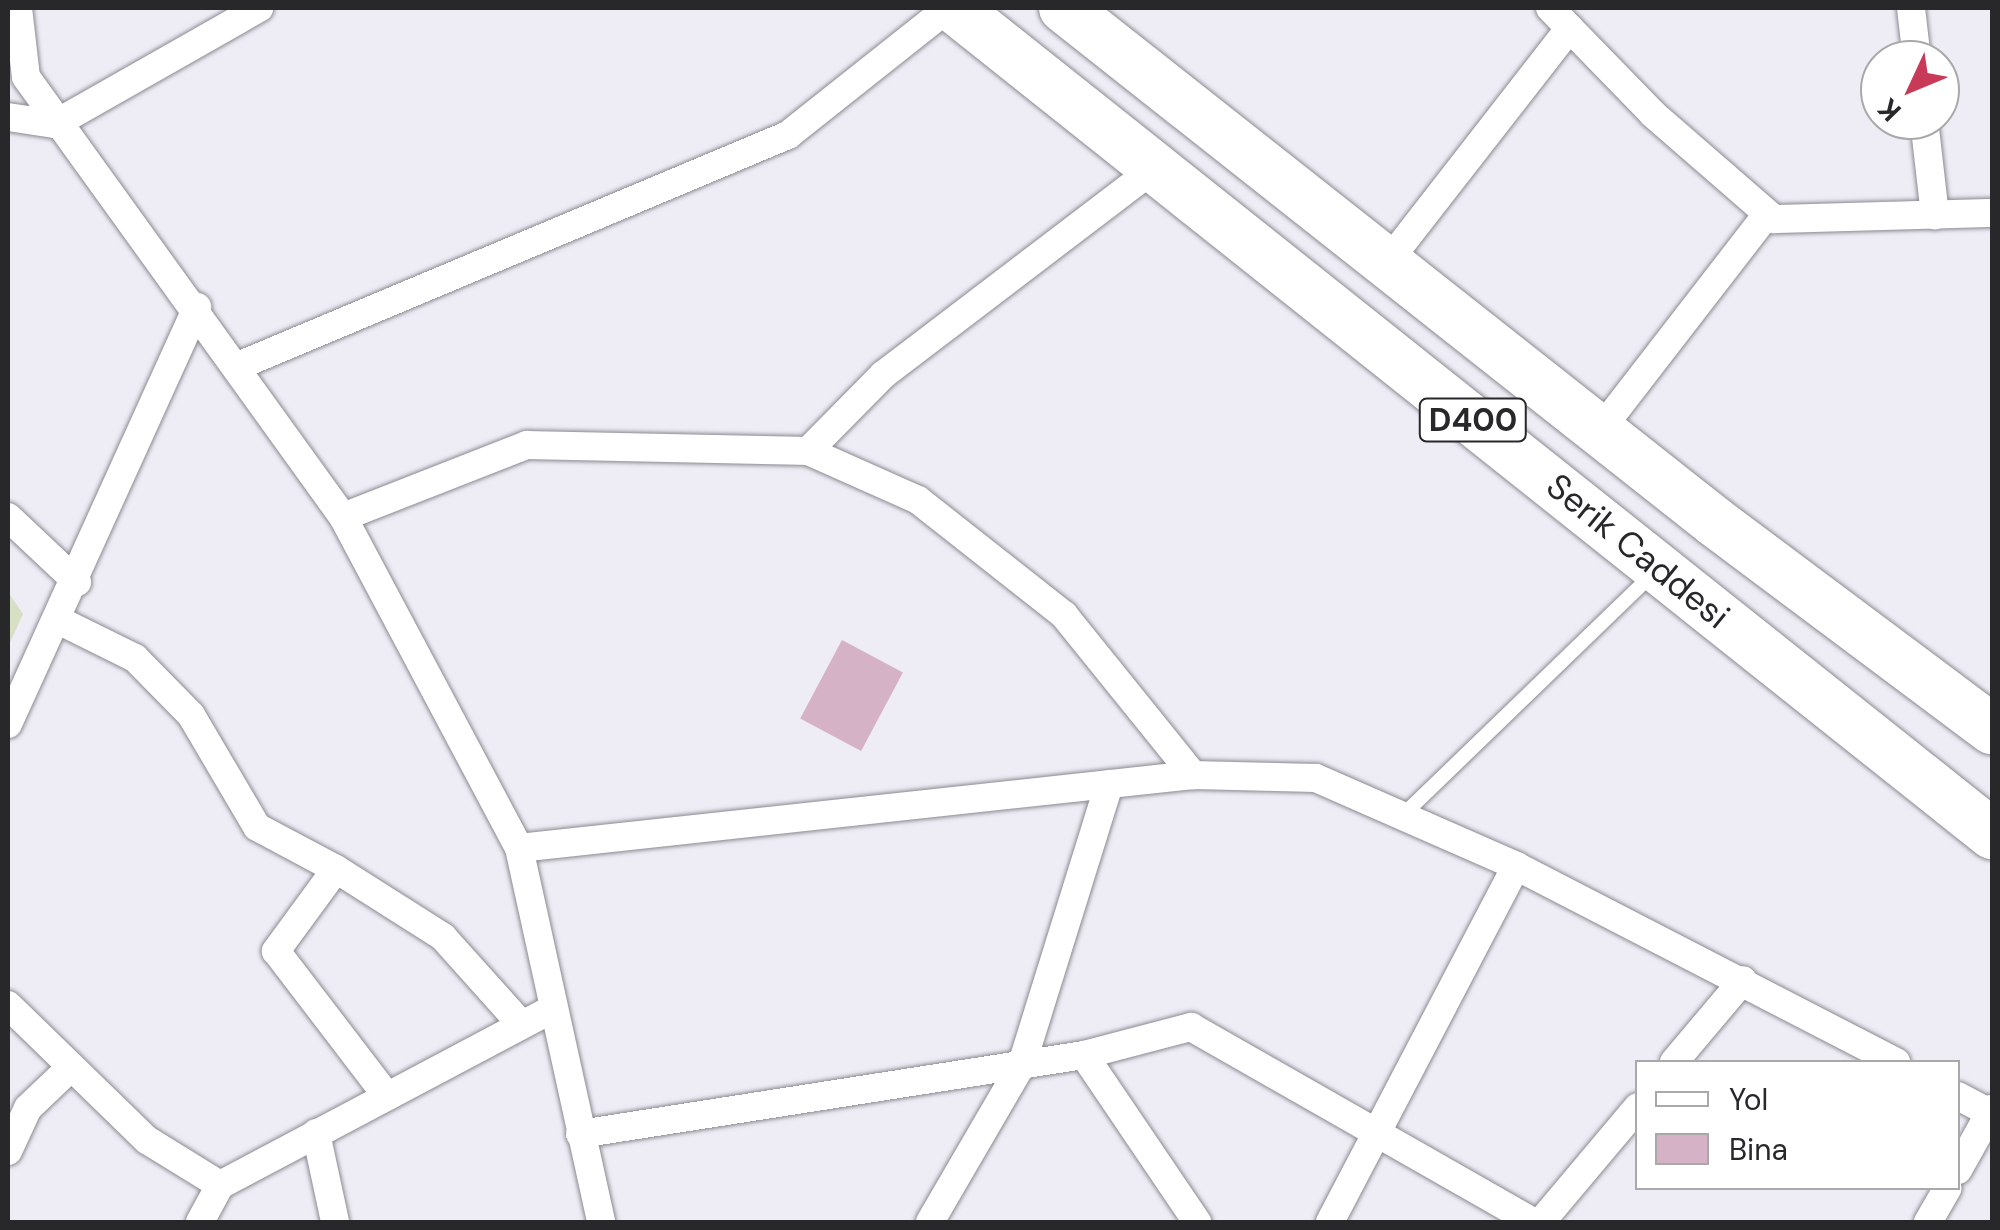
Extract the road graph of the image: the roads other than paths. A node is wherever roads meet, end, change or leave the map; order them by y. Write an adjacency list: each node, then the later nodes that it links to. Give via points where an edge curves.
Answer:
1 (18, 8): 9 (street, via 26,77)
2 (259, 8): 9 (street)
3 (951, 8): 11 (highway, Serik Caddesi / D400); 17 (street, via 788,135)
4 (1064, 8): 15 (highway, Serik Caddesi / D400)
5 (1911, 8): 7 (street)
6 (1560, 18): 12 (street, via 1653,114); 15 (street)
7 (1915, 40)
8 (8, 117): 9 (street)
9 (55, 124): 16 (street)
10 (1926, 140): 14 (street)
11 (1156, 168): 19 (street, via 883,375); 22 (highway, Serik Caddesi / D400)
12 (1767, 214): 14 (street, via 1774,220); 18 (street)
13 (1992, 214): 14 (street)
14 (1935, 215)
15 (1386, 264): 18 (highway, Serik Caddesi / D400)
16 (197, 307): 17 (street); 23 (street)
17 (238, 366): 21 (street)
18 (1600, 428): 26 (highway, Serik Caddesi / D400)
19 (808, 451): 21 (street, via 526,446); 27 (street, via 918,500 1064,614)
20 (8, 517): 23 (street)
21 (342, 517): 31 (street)
22 (1658, 568): 29 (lane); 30 (highway, Serik Caddesi / D400)
23 (76, 582): 24 (street)
24 (58, 620): 25 (street); 33 (street, via 136,658 191,715 257,826)
25 (8, 724)
26 (1992, 729)
27 (1193, 774): 28 (street); 29 (street, via 1316,778)
28 (1109, 784): 31 (street); 41 (street)
29 (1402, 816): 32 (street)
30 (1992, 834)
31 (520, 848): 36 (street)
32 (1516, 866): 34 (street); 49 (street)
33 (336, 868): 37 (street, via 443,937); 43 (street, via 276,951)
34 (1744, 980): 39 (street); 40 (street)
35 (8, 1004): 42 (street)
36 (551, 1010): 37 (street); 48 (street)
37 (522, 1024): 43 (street)
38 (1084, 1056): 41 (street); 49 (street, via 1191,1028); 58 (street)
39 (1676, 1060)
40 (1892, 1060)
41 (1022, 1064): 48 (street); 57 (street)
42 (71, 1067): 50 (street, via 28,1108); 52 (street, via 147,1140)
43 (387, 1096): 47 (street)
44 (1960, 1097): 46 (street)
45 (1635, 1110): 60 (street)
46 (1991, 1111): 51 (street)
47 (316, 1134): 52 (street); 55 (street)
48 (580, 1134): 56 (street)
49 (1380, 1134): 59 (street); 60 (street)
50 (8, 1151)
51 (1960, 1166)
52 (220, 1185): 54 (street)
53 (1947, 1190): 61 (street)
54 (200, 1222)
55 (335, 1222)
56 (600, 1222)
57 (930, 1222)
58 (1197, 1222)
59 (1330, 1222)
60 (1537, 1222)
61 (1928, 1222)

